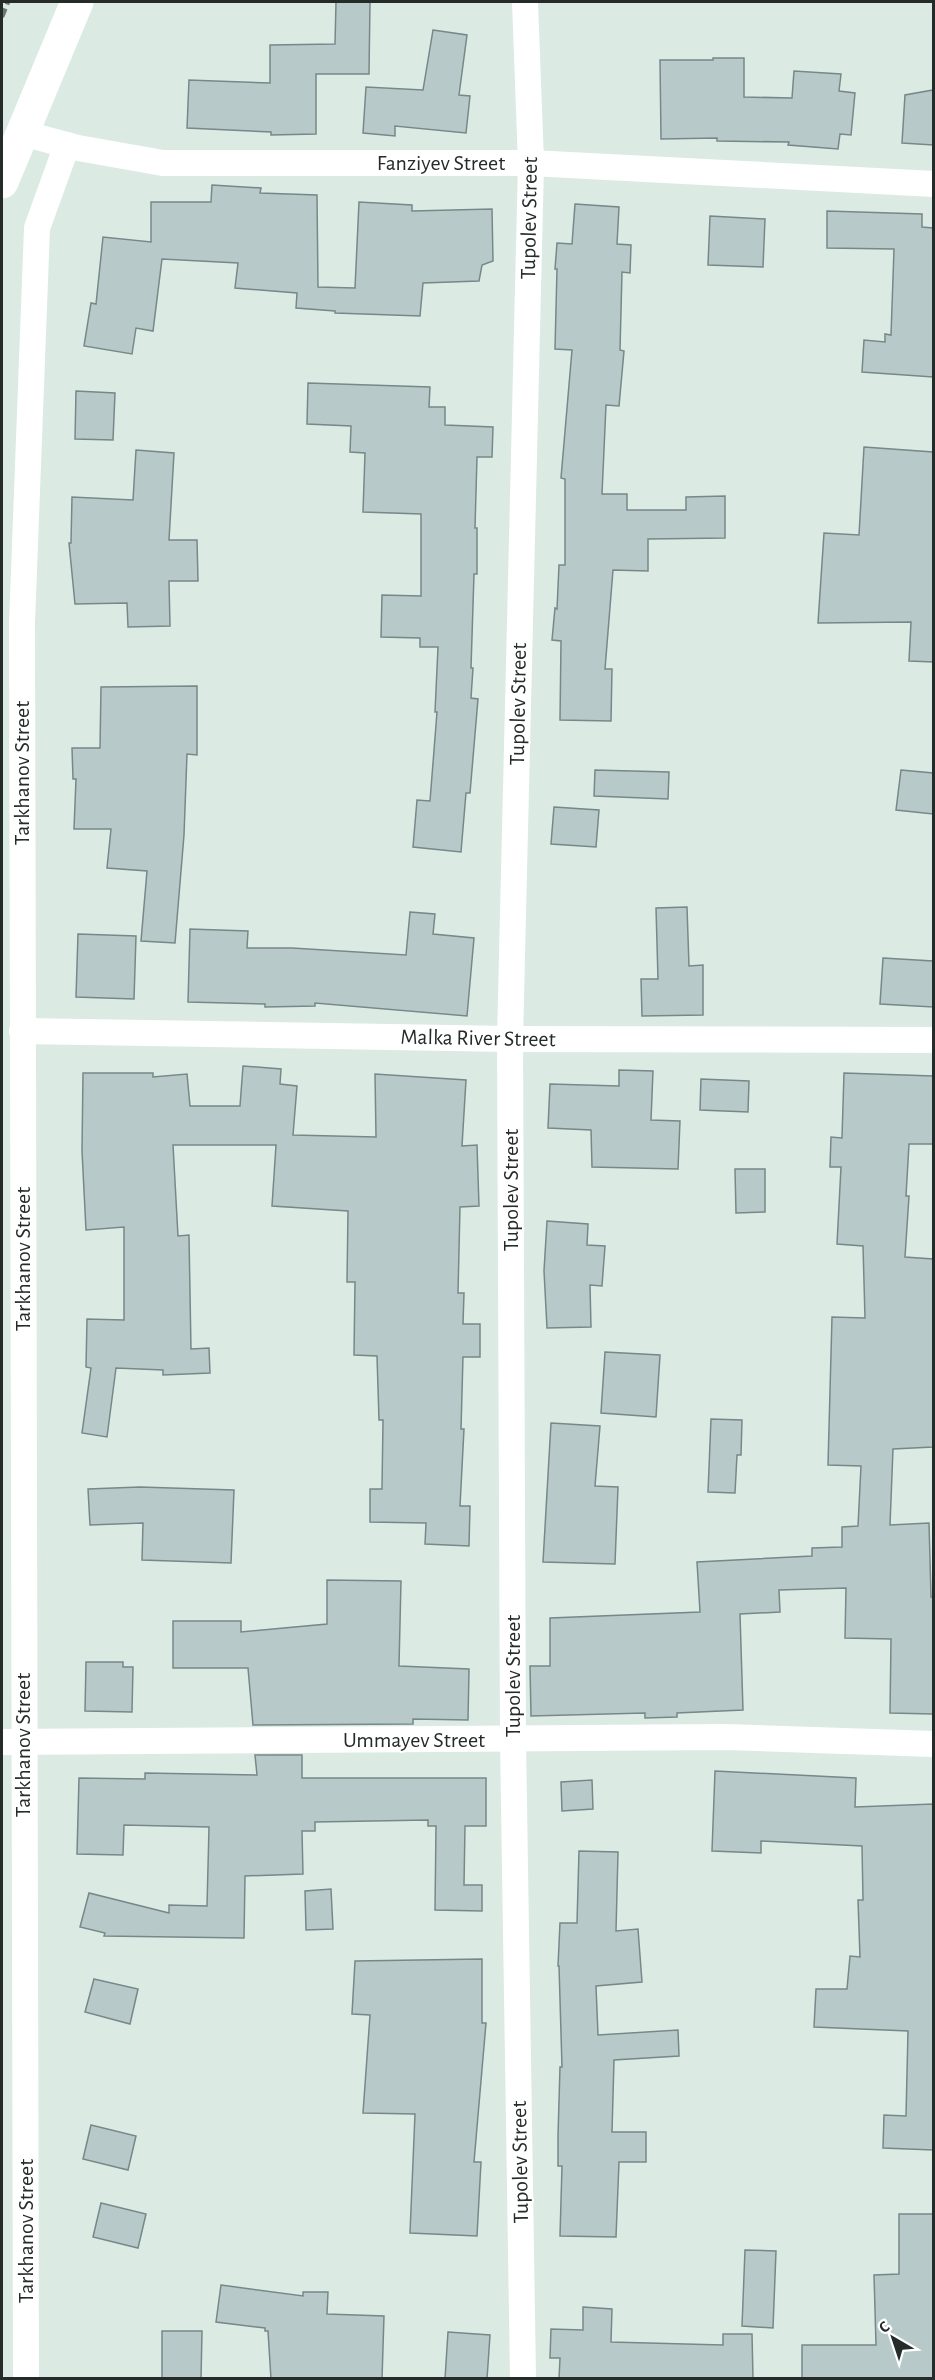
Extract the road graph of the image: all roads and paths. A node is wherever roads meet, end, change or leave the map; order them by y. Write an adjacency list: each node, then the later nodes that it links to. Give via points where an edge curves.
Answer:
1 (77, 2): 3 (main road)
2 (525, 2): 5 (street, Tupolev Street)
3 (22, 133): 4 (street, Fanziyev Street); 6 (main road)
4 (67, 146): 5 (street, Fanziyev Street, via 163,163); 8 (street, Tarkhanov Street, via 37,228 22,623)
5 (531, 163): 7 (street, Fanziyev Street); 9 (street, Tupolev Street)
6 (2, 182)
7 (933, 184)
8 (22, 1031): 9 (street, Malka River Street); 12 (street, Tarkhanov Street)
9 (510, 1040): 10 (street, Malka River Street); 11 (street, Tupolev Street)
10 (933, 1040)
11 (513, 1740): 12 (street, Ummayev Street); 13 (street, Ummayev Street, via 725,1737); 15 (street, Tupolev Street)
12 (12, 1742): 14 (street, Tarkhanov Street)
13 (933, 1744)
14 (26, 2379)
15 (523, 2379)

